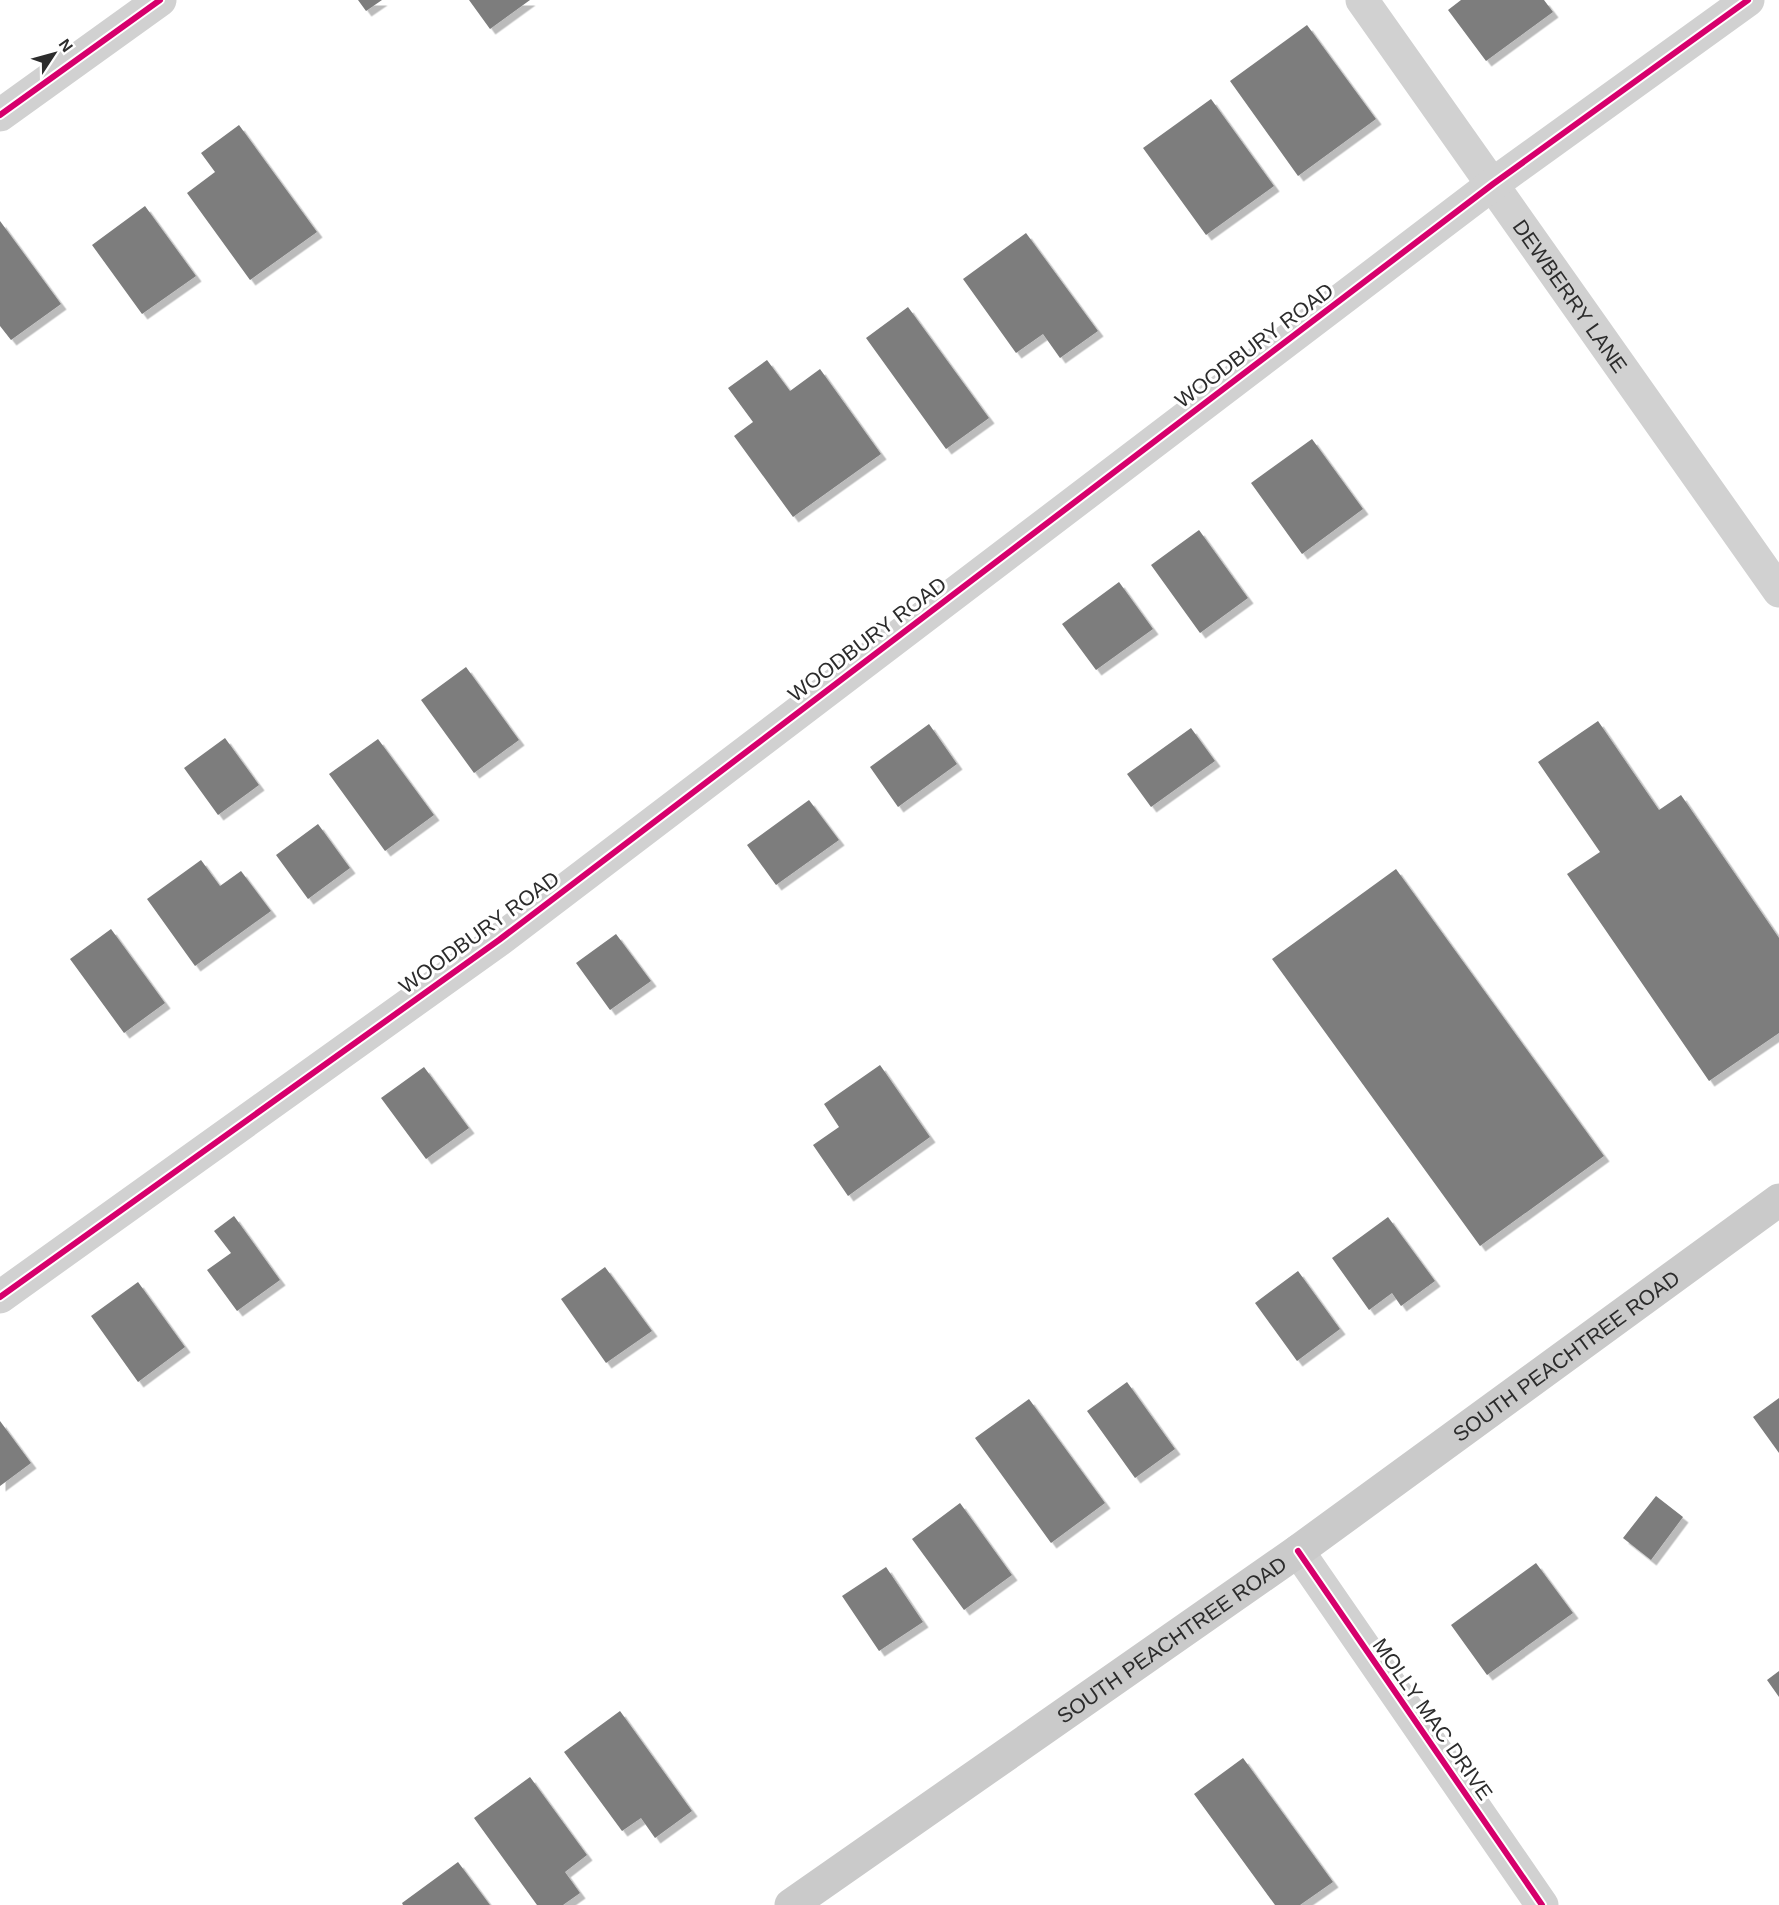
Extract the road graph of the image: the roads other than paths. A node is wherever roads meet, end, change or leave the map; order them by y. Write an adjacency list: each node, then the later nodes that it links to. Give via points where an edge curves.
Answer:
1 (160, 0): 4 (street)
2 (1362, 0): 5 (street, DEWBERRY LANE)
3 (1748, 0): 5 (street, WOODBURY ROAD)
4 (0, 115)
5 (1493, 184): 6 (street, DEWBERRY LANE); 8 (street, WOODBURY ROAD, via 499,940)
6 (1779, 591)
7 (1779, 1200): 9 (main road, SOUTH PEACHTREE ROAD)
8 (0, 1297)
9 (1298, 1551): 10 (main road, SOUTH PEACHTREE ROAD); 11 (street, MOLLY MAC DRIVE)
10 (791, 1905)
11 (1542, 1905)

